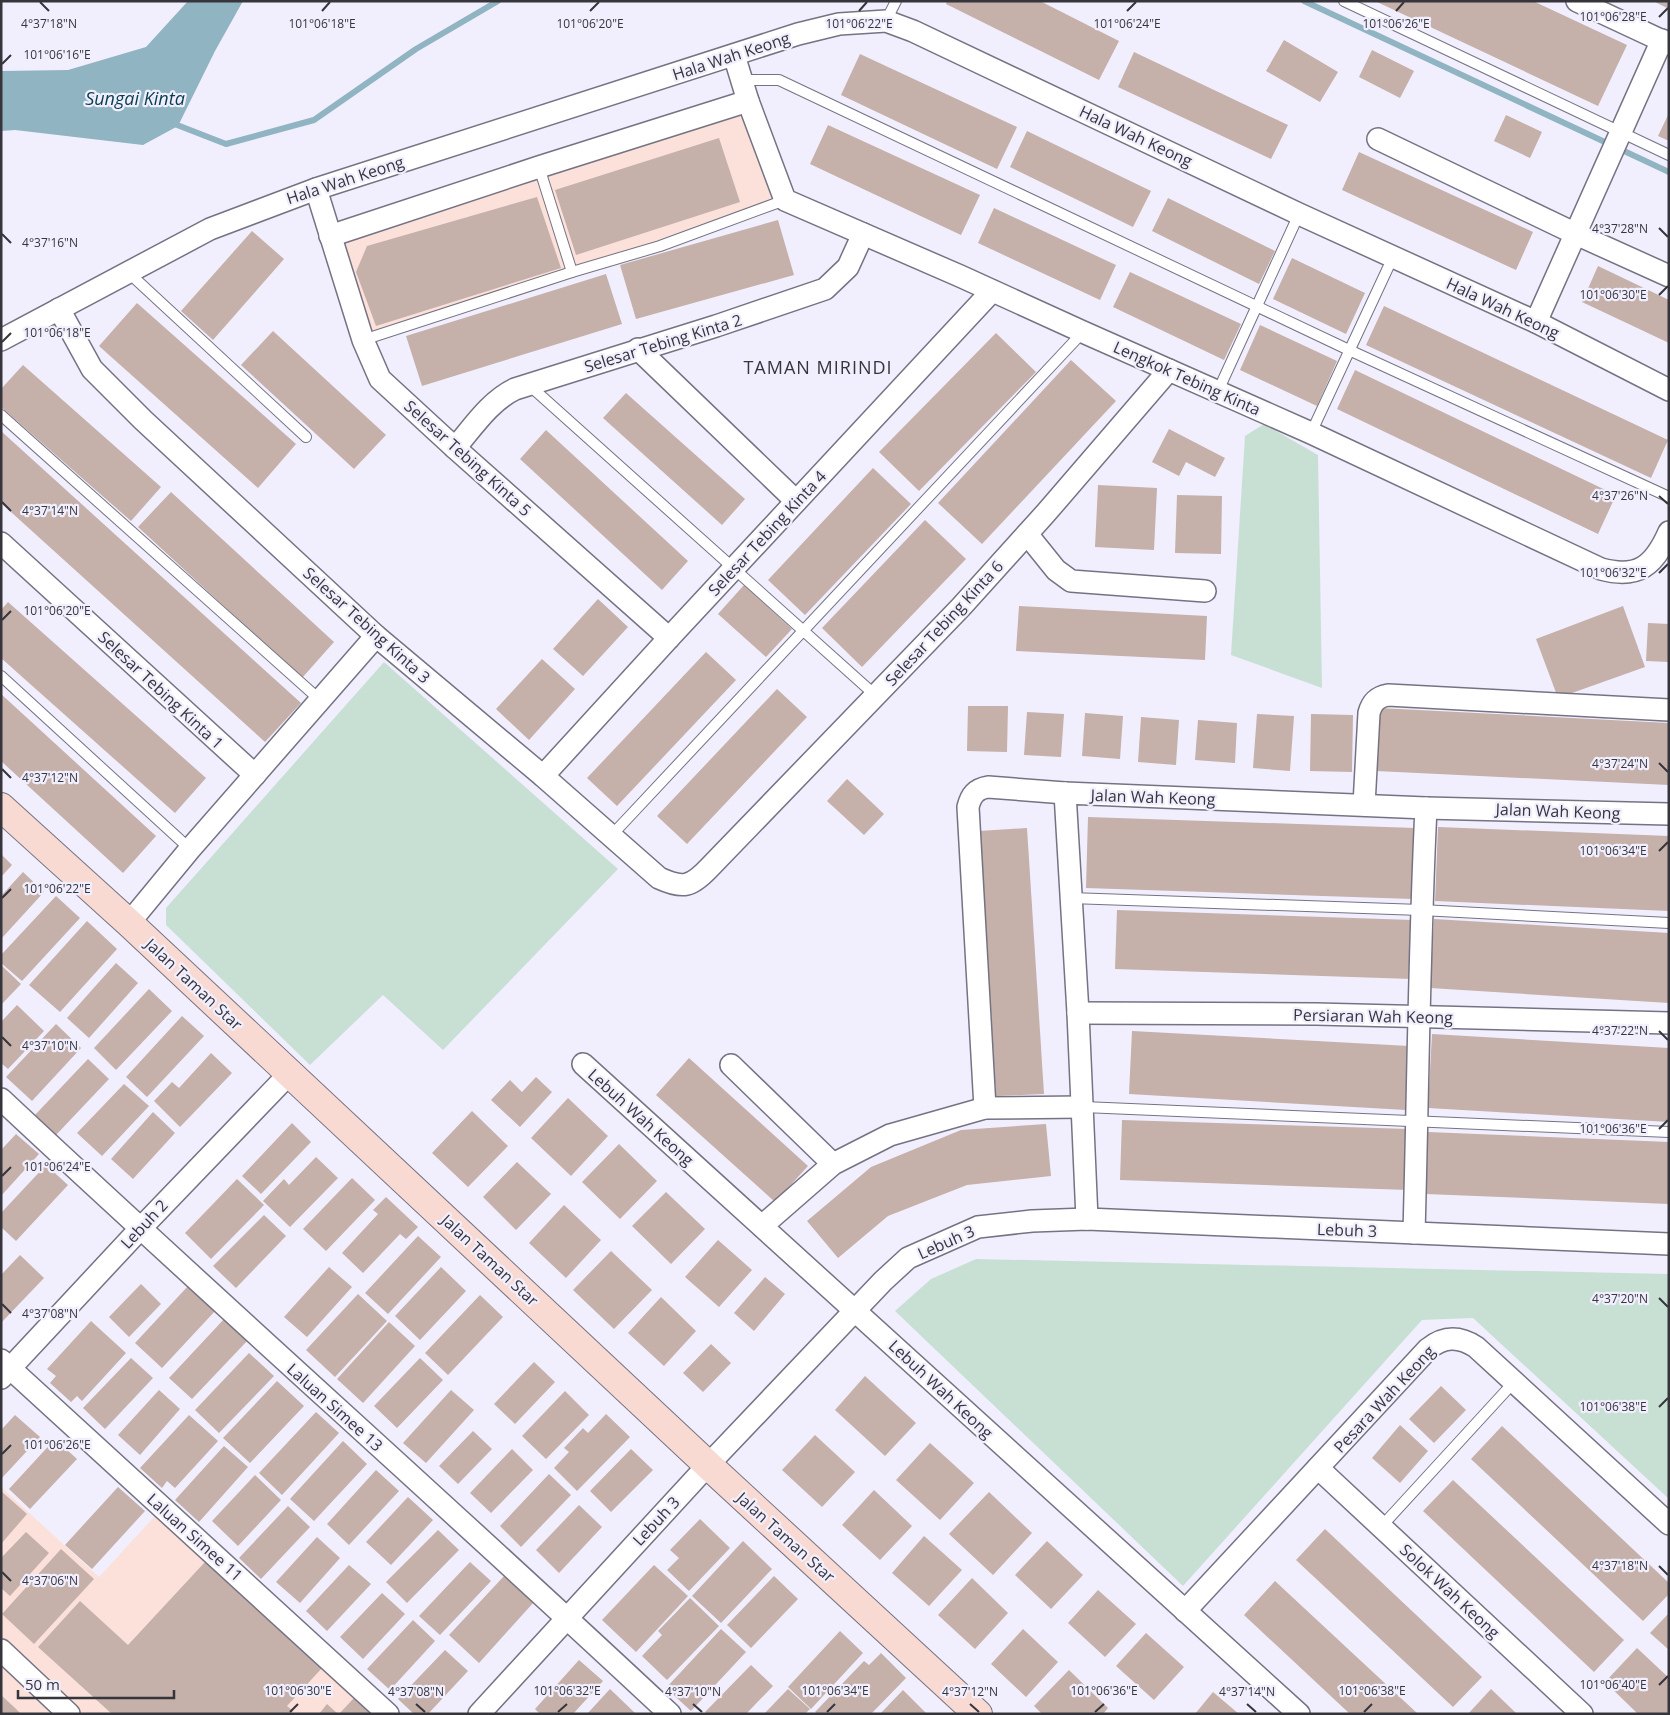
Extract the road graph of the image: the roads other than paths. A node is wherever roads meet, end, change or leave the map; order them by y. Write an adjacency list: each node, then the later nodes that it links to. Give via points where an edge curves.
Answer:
1 (896, 1): 4 (lane)
2 (1344, 1): 9 (lane)
3 (1577, 1): 5 (street)
4 (886, 22): 6 (street, Hala Wah Keong, via 839,24); 15 (street, Hala Wah Keong, via 913,31)
5 (1665, 42): 9 (street)
6 (734, 54): 7 (street); 13 (street, Hala Wah Keong)
7 (742, 80): 8 (street); 24 (lane, via 779,80)
8 (748, 101): 12 (street); 14 (street)
9 (1619, 134): 11 (lane); 17 (street)
10 (1378, 139): 17 (street)
11 (1669, 155)
12 (539, 167): 18 (street); 20 (lane)
13 (316, 189): 18 (street, Selesar Tebing Kinta 5); 21 (street, Hala Wah Keong, via 210,229)
14 (785, 200): 16 (street, Lengkok Tebing Kinta); 20 (lane, via 660,246)
15 (1299, 214): 19 (street, Hala Wah Keong); 24 (lane)
16 (863, 234): 23 (street, Lengkok Tebing Kinta); 30 (street, Selesar Tebing Kinta 2, via 848,268 825,289)
17 (1576, 234): 22 (street); 26 (street)
18 (330, 236): 29 (street, Selesar Tebing Kinta 5)
19 (1393, 257): 26 (street, Hala Wah Keong); 31 (lane)
20 (572, 272): 29 (lane)
21 (129, 273): 25 (street, Hala Wah Keong); 38 (lane)
22 (1669, 276)
23 (992, 291): 27 (street, Lengkok Tebing Kinta); 41 (street, Selesar Tebing Kinta 4)
24 (1257, 305): 31 (lane); 35 (lane)
25 (59, 309): 28 (street, Hala Wah Keong); 48 (street, Selesar Tebing Kinta 3, via 92,369)
26 (1536, 322): 34 (street, Hala Wah Keong)
27 (1083, 332): 32 (street, Lengkok Tebing Kinta); 47 (lane)
28 (1, 340)
29 (363, 340): 39 (street, Selesar Tebing Kinta 5, via 380,379)
30 (638, 349): 33 (street, Selesar Tebing Kinta 2); 41 (street)
31 (1349, 350): 37 (lane); 40 (lane)
32 (1169, 370): 35 (street, Lengkok Tebing Kinta); 43 (street, Selesar Tebing Kinta 6)
33 (529, 385): 39 (street, Selesar Tebing Kinta 2, via 503,395); 45 (lane)
34 (1669, 390)
35 (1218, 391): 37 (street, Lengkok Tebing Kinta)
36 (1, 415): 52 (lane)
37 (1311, 433): 42 (street, Lengkok Tebing Kinta, via 1600,569 1630,573 1644,567 1656,558)
38 (306, 438)
39 (455, 448): 49 (street, Selesar Tebing Kinta 5)
40 (1669, 497)
41 (796, 501): 45 (street, Selesar Tebing Kinta 4)
42 (1669, 532)
43 (1027, 534): 46 (street, via 1056,570 1071,582); 51 (street, Selesar Tebing Kinta 6)
44 (1, 543): 54 (street, Selesar Tebing Kinta 1)
45 (734, 568): 47 (lane); 49 (street, Selesar Tebing Kinta 4)
46 (1205, 591)
47 (803, 631): 51 (lane); 61 (lane)
48 (376, 636): 52 (street); 55 (street, Selesar Tebing Kinta 3)
49 (669, 638): 55 (street, Selesar Tebing Kinta 4)
50 (1, 676): 62 (lane)
51 (875, 695): 63 (street, Selesar Tebing Kinta 6)
52 (320, 700): 54 (street)
53 (1669, 710): 57 (street, via 1381,696 1370,706)
54 (255, 776): 62 (street)
55 (543, 776): 61 (street, Selesar Tebing Kinta 3)
56 (1065, 793): 57 (street, Jalan Wah Keong); 64 (street); 76 (street, Jalan Wah Keong, via 988,787 981,788 970,799)
57 (1364, 805): 59 (street, Jalan Wah Keong)
58 (1, 807): 67 (street, Jalan Taman Star)
59 (1426, 808): 60 (street, Jalan Wah Keong); 65 (street)
60 (1669, 814)
61 (611, 836): 63 (street, Selesar Tebing Kinta 3, via 659,878 673,884 698,880)
62 (190, 849): 67 (street)
63 (710, 868)
64 (1070, 898): 65 (lane); 68 (street)
65 (1421, 910): 66 (lane); 69 (street)
66 (1669, 922)
67 (129, 924): 73 (street, Jalan Taman Star)
68 (1078, 1013): 69 (street, Persiaran Wah Keong); 75 (street)
69 (1420, 1016): 70 (street, Persiaran Wah Keong); 77 (street)
70 (1669, 1023)
71 (583, 1064): 81 (street, Lebuh Wah Keong)
72 (731, 1065): 79 (street)
73 (290, 1073): 82 (street, Lebuh 2); 88 (street, Jalan Taman Star)
74 (1, 1099): 82 (street, Laluan Simee 13)
75 (1083, 1107): 76 (street); 77 (lane); 80 (street)
76 (985, 1108): 79 (street, via 890,1135)
77 (1417, 1122): 78 (lane); 83 (street)
78 (1669, 1132)
79 (833, 1164): 81 (street)
80 (1087, 1219): 83 (street, Lebuh 3); 85 (street, Lebuh 3, via 978,1227 908,1258)
81 (762, 1226): 85 (street, Lebuh Wah Keong)
82 (140, 1229): 86 (street, Lebuh 2); 93 (street, Laluan Simee 13)
83 (1414, 1233): 84 (street, Lebuh 3)
84 (1669, 1244)
85 (855, 1310): 88 (street, Lebuh 3); 92 (street, Lebuh Wah Keong)
86 (4, 1369): 97 (street, Laluan Simee 11)
87 (1514, 1382): 89 (street, Pesara Wah Keong, via 1467,1341 1456,1338 1436,1343); 90 (street, Pesara Wah Keong); 91 (lane)
88 (708, 1465): 93 (street, Lebuh 3); 100 (street, Jalan Taman Star)
89 (1318, 1468): 91 (street, Solok Wah Keong); 92 (street, Pesara Wah Keong)
90 (1669, 1524)
91 (1381, 1527): 101 (street, Solok Wah Keong)
92 (1185, 1611): 95 (street, Lebuh Wah Keong)
93 (567, 1617): 98 (street, Lebuh 3); 99 (street, Laluan Simee 13)
94 (1, 1650): 96 (street)
95 (1294, 1712)
96 (69, 1714)
97 (388, 1714)
98 (479, 1714)
99 (670, 1714)
100 (978, 1714)
101 (1582, 1714)

